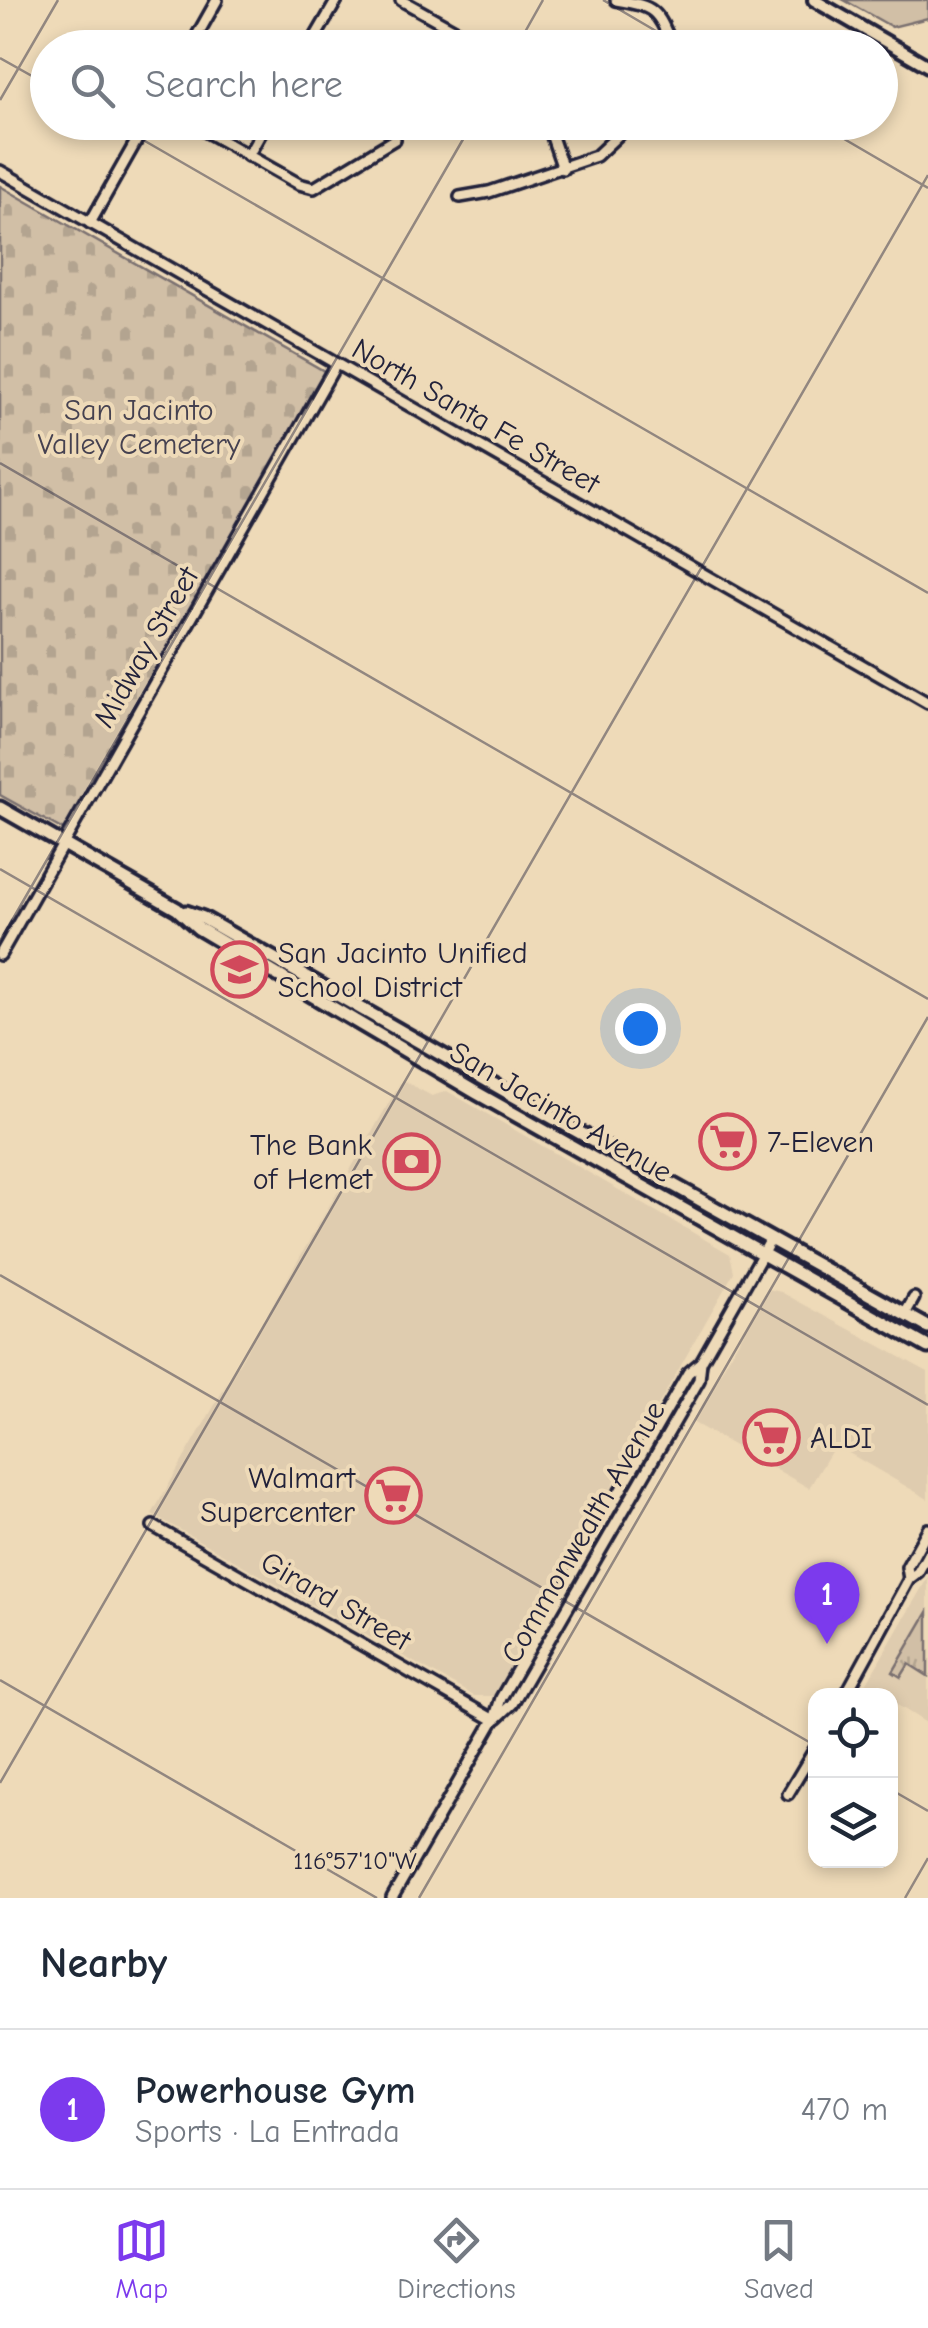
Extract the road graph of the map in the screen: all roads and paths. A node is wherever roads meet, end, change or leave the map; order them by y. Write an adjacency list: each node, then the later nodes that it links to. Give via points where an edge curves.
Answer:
1 (216, 0): 6 (street)
2 (338, 0): 7 (street)
3 (401, 0): 8 (street)
4 (616, 0): 9 (street, via 646,5)
5 (814, 0): 10 (street)
6 (200, 30)
7 (320, 30)
8 (455, 30)
9 (666, 30)
10 (866, 30)
11 (898, 49): 12 (street)
12 (928, 66)
13 (137, 140): 23 (street)
14 (220, 140): 19 (street)
15 (257, 140): 19 (street)
16 (392, 140): 19 (street, via 314,188)
17 (553, 140): 20 (street)
18 (613, 140): 20 (street, via 596,156)
19 (248, 156)
20 (563, 169): 22 (street)
21 (0, 172): 23 (street, North Santa Fe Street)
22 (460, 197)
23 (90, 223): 24 (street, North Santa Fe Street)
24 (336, 364): 25 (street, North Santa Fe Street); 27 (street, Midway Street)
25 (928, 703)
26 (0, 808): 27 (main road, San Jacinto Avenue)
27 (63, 844): 28 (main road, San Jacinto Avenue); 29 (street, Midway Street)
28 (177, 909): 30 (main road, San Jacinto Avenue, via 198,928); 31 (main road, San Jacinto Avenue)
29 (0, 955)
30 (574, 1148): 31 (main road, via 586,1144 641,1174); 33 (main road, San Jacinto Avenue)
31 (656, 1175): 32 (main road, San Jacinto Avenue)
32 (771, 1239): 33 (street, Commonwealth Avenue); 35 (main road, San Jacinto Avenue)
33 (763, 1255): 37 (main road, San Jacinto Avenue); 43 (street, Commonwealth Avenue, via 701,1362 688,1373)
34 (914, 1298): 35 (street)
35 (904, 1314): 36 (main road, San Jacinto Avenue)
36 (928, 1327)
37 (928, 1347)
38 (153, 1526): 43 (street, Girard Street)
39 (928, 1529): 41 (street, via 906,1567)
40 (928, 1554): 41 (street)
41 (909, 1579): 42 (street)
42 (849, 1688)
43 (494, 1720): 46 (street, Commonwealth Avenue)
44 (808, 1760): 45 (street)
45 (788, 1794)
46 (392, 1898)

